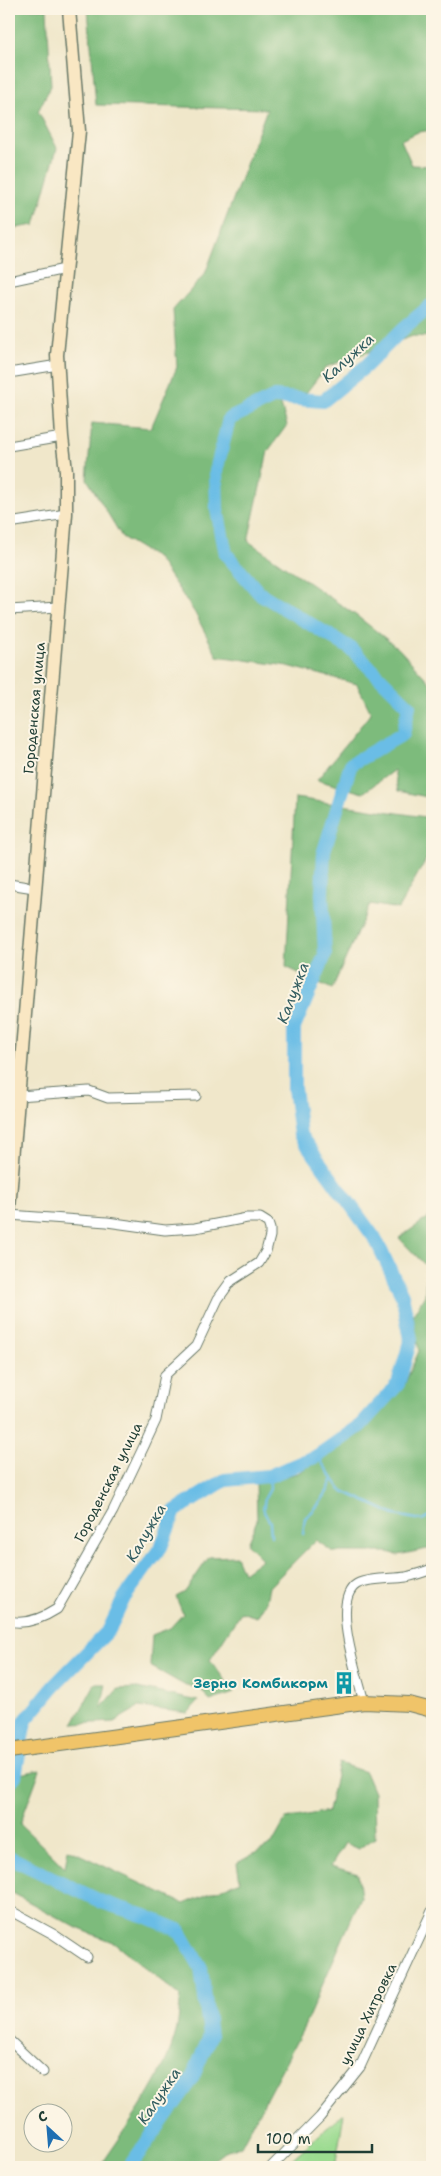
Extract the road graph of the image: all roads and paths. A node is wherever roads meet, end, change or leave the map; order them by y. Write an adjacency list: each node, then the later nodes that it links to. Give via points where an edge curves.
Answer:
1 (69, 9): 2 (street, Городенская улица, via 79,131)
2 (65, 268): 3 (street); 4 (street, Городенская улица)
3 (9, 281)
4 (58, 365): 5 (street); 6 (street, Городенская улица)
5 (9, 372)
6 (62, 437): 7 (street); 8 (street, Городенская улица)
7 (9, 446)
8 (66, 514): 9 (street); 10 (street, Городенская улица)
9 (9, 523)
10 (58, 607): 11 (street); 13 (street, Городенская улица)
11 (9, 610)
12 (9, 884): 13 (street)
13 (34, 888): 14 (street, Городенская улица)
14 (18, 1096): 15 (street, via 89,1091 108,1098); 16 (street, Городенская улица)
15 (196, 1096)
16 (9, 1209)
17 (9, 1214): 19 (street, Городенская улица, via 165,1230 260,1218 268,1224 270,1236 259,1263 231,1281 218,1299 196,1346 165,1375 156,1420 144,1446 113,1511 57,1609 46,1617 28,1622)
18 (432, 1569): 20 (street, via 408,1577 358,1583 349,1591 345,1610 346,1633)
19 (9, 1622)
20 (364, 1702): 21 (main road, via 409,1704); 22 (main road)
21 (432, 1710)
22 (9, 1751)
23 (9, 1910): 25 (street)
24 (432, 1911): 28 (street, улица Хитровка, via 360,2067 320,2117)
25 (87, 1957)
26 (9, 2040): 27 (street)
27 (43, 2072)
28 (271, 2167)

